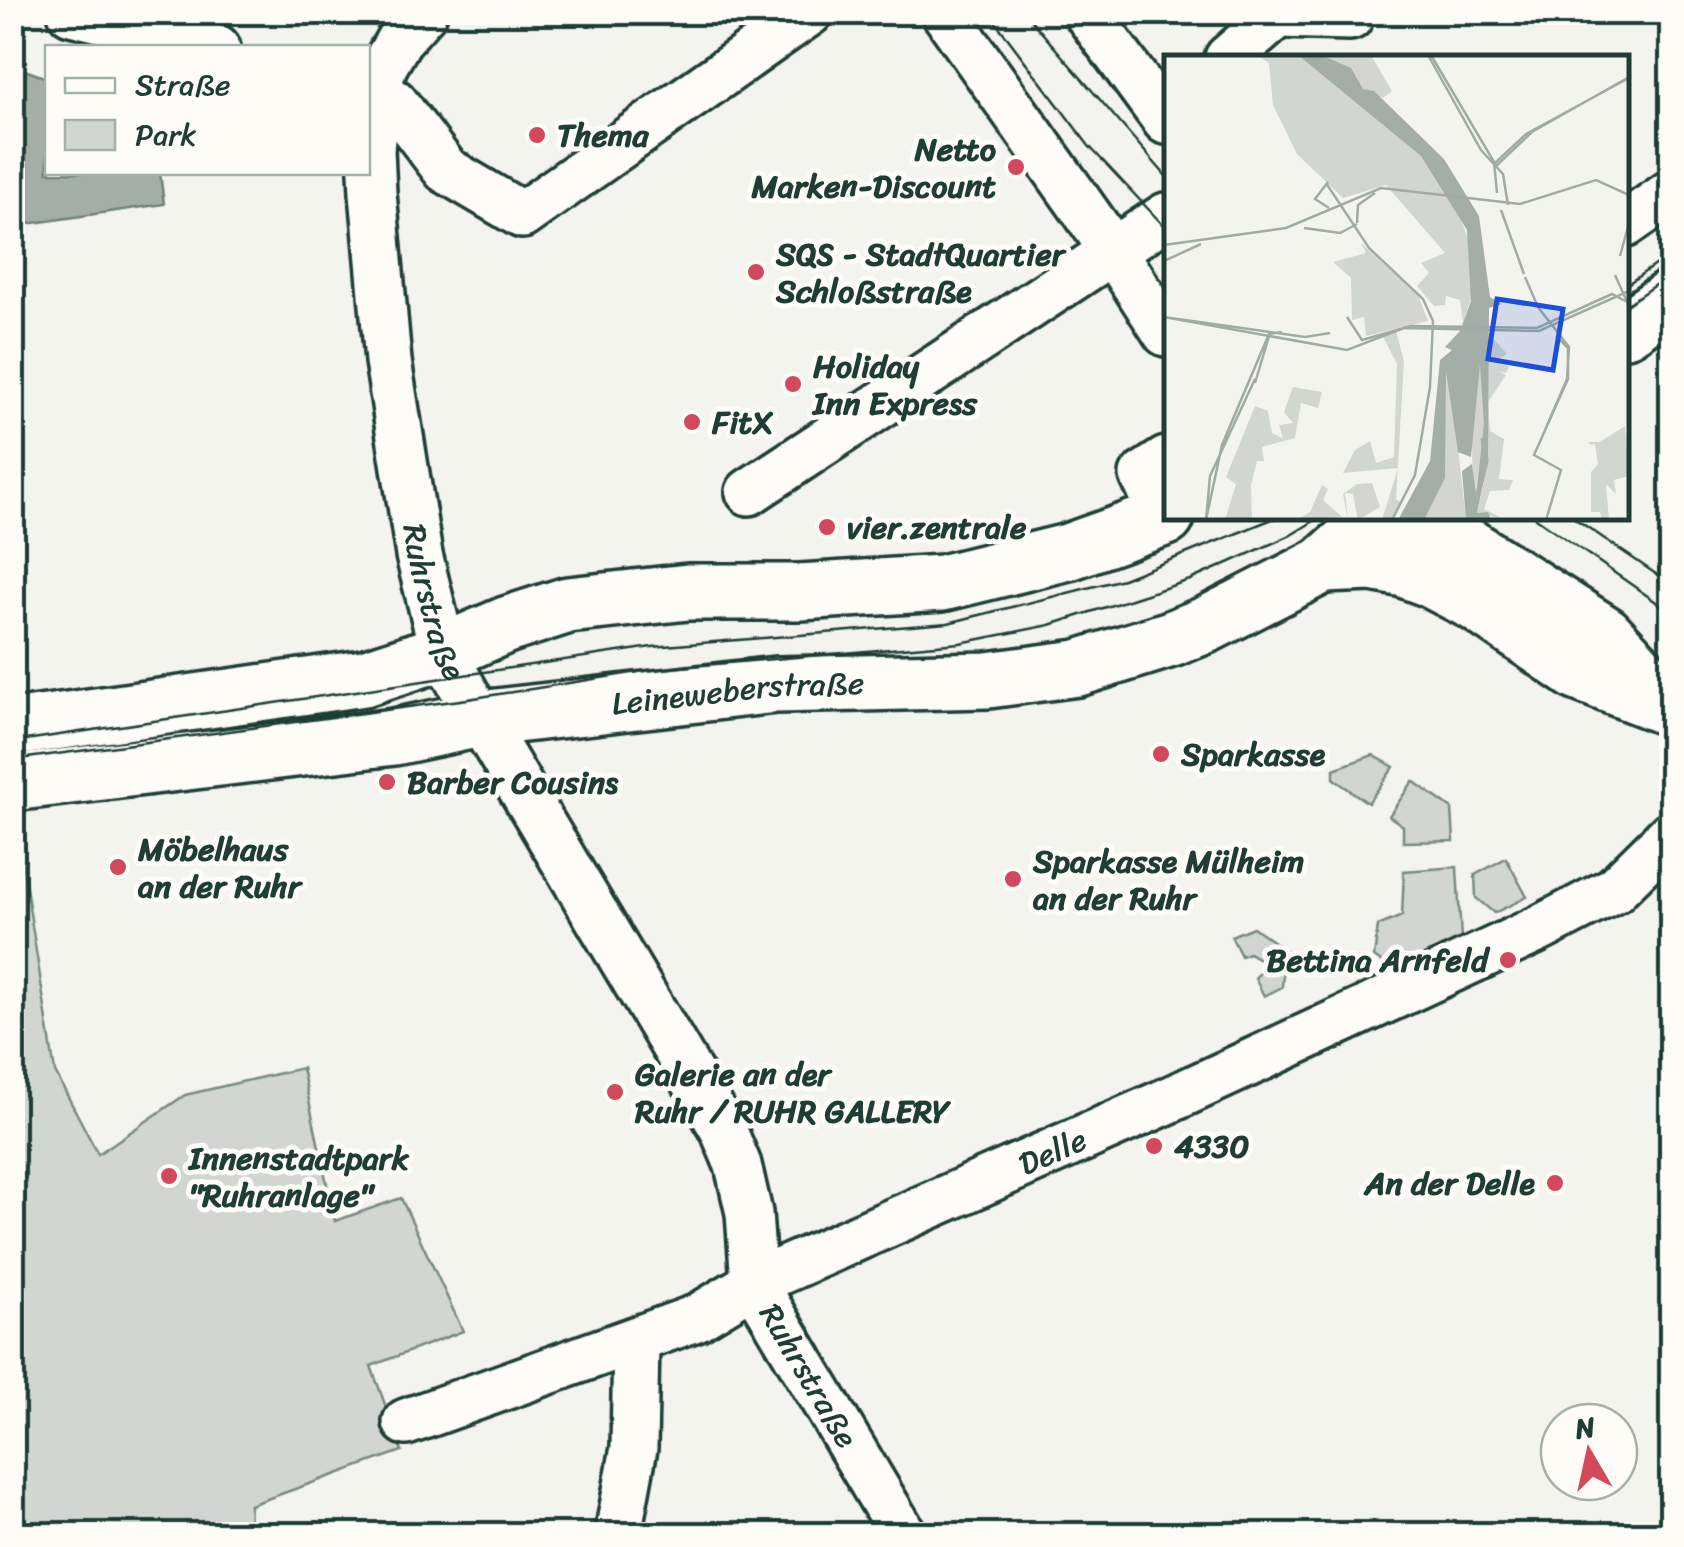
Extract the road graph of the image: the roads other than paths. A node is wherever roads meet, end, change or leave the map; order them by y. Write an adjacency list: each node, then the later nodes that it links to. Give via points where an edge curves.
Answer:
1 (71, 12): 7 (street)
2 (424, 12): 9 (street, Ruhrstraße)
3 (810, 12): 9 (street, via 522,215 446,170 394,102)
4 (944, 12): 14 (street)
5 (1086, 12): 10 (street)
6 (1348, 29): 8 (street, via 1278,15)
7 (205, 45)
8 (1231, 55)
9 (372, 93): 27 (street, Ruhrstraße, via 388,361 414,526)
10 (1159, 119)
11 (1672, 192): 13 (street)
12 (1164, 217): 14 (street)
13 (1629, 222)
14 (1114, 252): 17 (street); 19 (street)
15 (1672, 296): 16 (main road)
16 (1629, 327)
17 (1164, 330)
18 (1164, 461): 20 (street, via 1144,475)
19 (750, 492)
20 (1164, 515)
21 (1164, 517): 27 (main road, via 1068,552 942,582 688,592 568,606)
22 (1374, 520): 25 (main road, Leineweberstraße)
23 (1415, 520): 26 (main road, via 1450,535)
24 (1499, 520): 26 (main road, via 1526,546)
25 (1323, 565): 28 (main road, via 1372,564 1430,579 1576,672); 29 (main road, Leineweberstraße, via 1172,640 1078,668 988,680 776,685)
26 (1558, 605): 28 (main road, via 1604,634)
27 (443, 652): 29 (street, Ruhrstraße); 30 (main road, via 364,678)
28 (1672, 707)
29 (480, 719): 31 (main road, Leineweberstraße, via 394,737); 33 (street, Ruhrstraße, via 723,1129 749,1212)
30 (17, 728)
31 (36, 780)
32 (1672, 833): 33 (street, Delle, via 1614,890 1539,929)
33 (754, 1283): 34 (street, Delle, via 696,1318); 37 (street, Ruhrstraße)
34 (636, 1341): 35 (street, Delle); 36 (street, via 634,1448)
35 (406, 1422)
36 (618, 1534)
37 (904, 1534)

